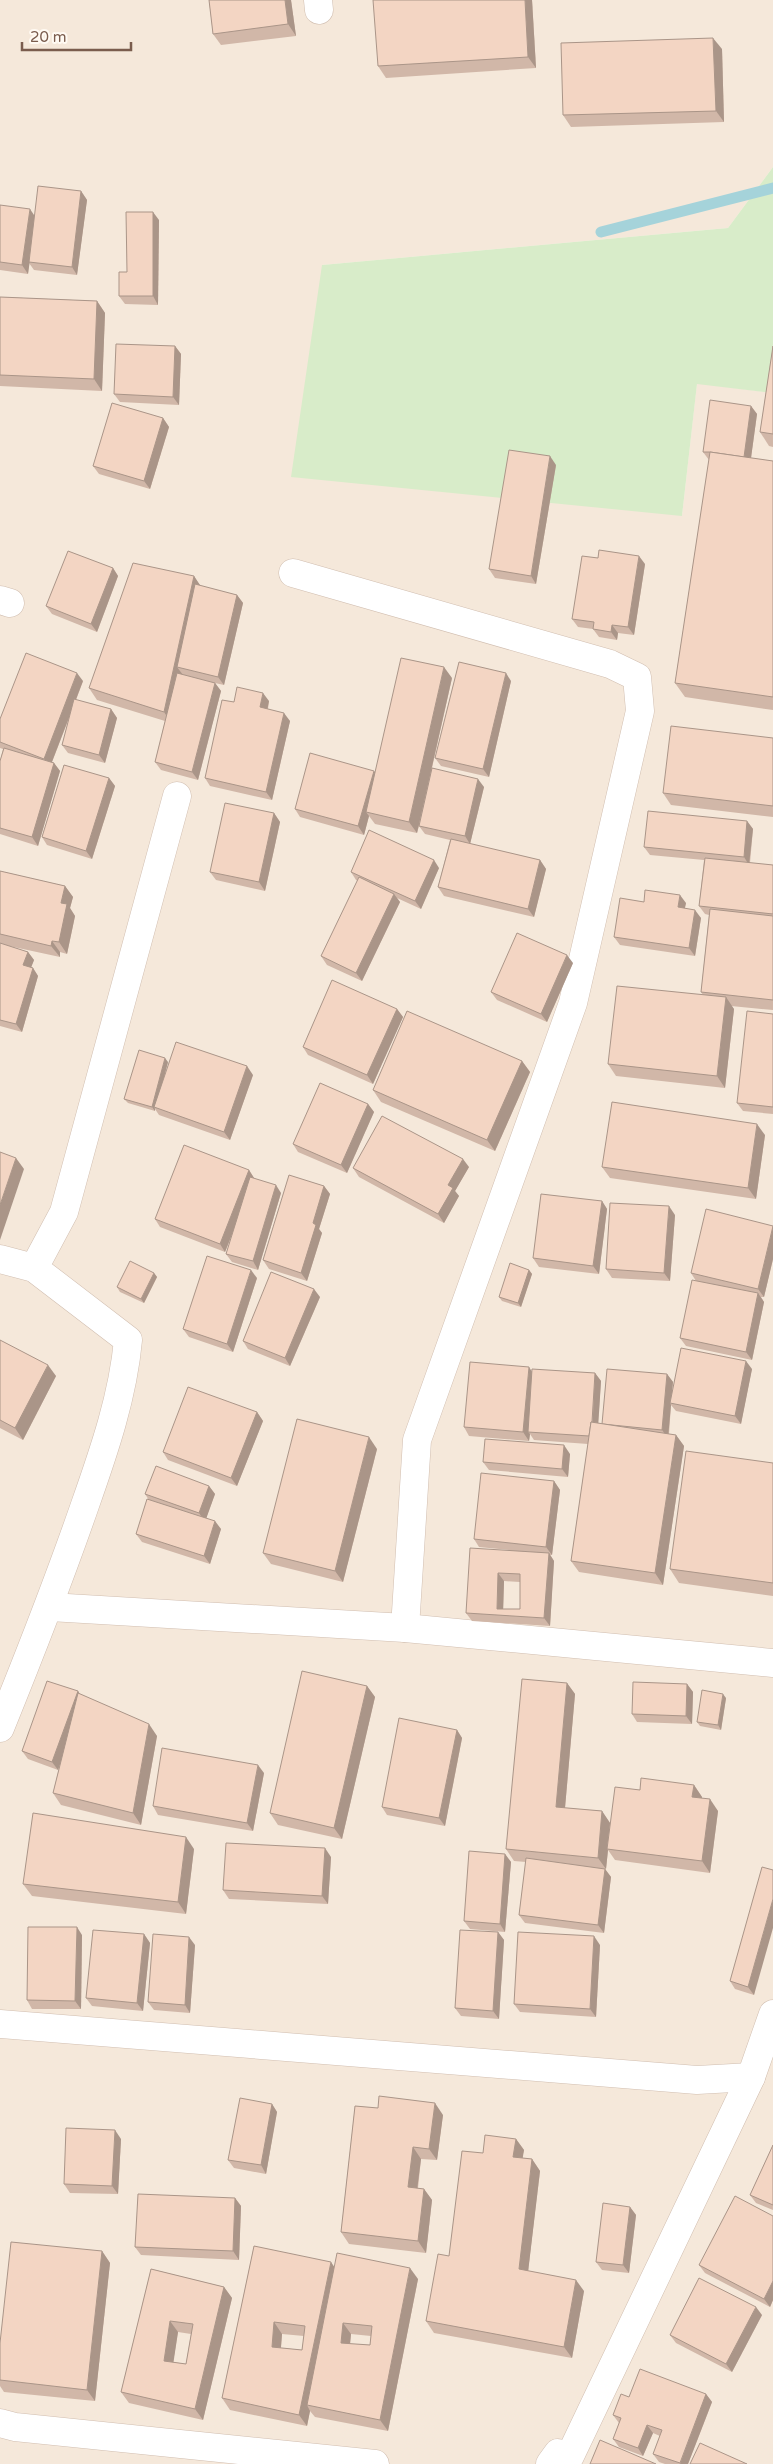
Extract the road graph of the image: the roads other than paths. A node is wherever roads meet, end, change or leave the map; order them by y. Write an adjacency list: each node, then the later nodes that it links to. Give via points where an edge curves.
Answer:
1 (293, 573): 6 (street, via 610,664 637,677 640,711 573,1003 417,1440)
2 (176, 796): 4 (street, via 64,1212)
3 (0, 1259): 4 (street)
4 (34, 1268): 5 (street, via 128,1340 122,1383 95,1477)
5 (50, 1607): 6 (street); 8 (street)
6 (404, 1628): 7 (street)
7 (773, 1664)
8 (0, 1728)
9 (773, 2014): 11 (street)
10 (0, 2024): 11 (street, via 697,2080)
11 (751, 2077): 14 (street, via 570,2456 558,2453)
12 (0, 2423): 13 (street)
13 (375, 2464)
14 (550, 2464)

